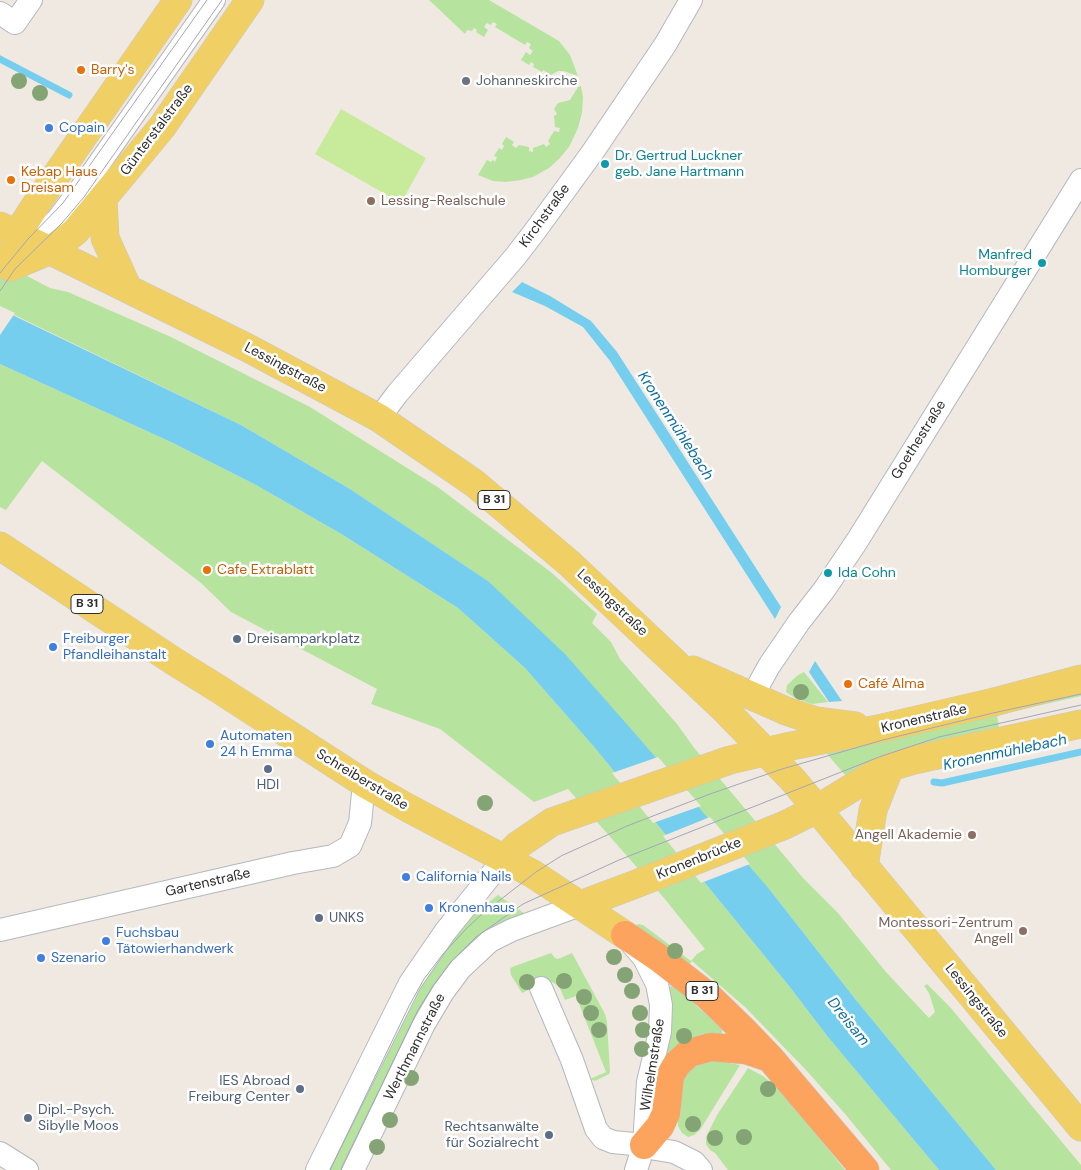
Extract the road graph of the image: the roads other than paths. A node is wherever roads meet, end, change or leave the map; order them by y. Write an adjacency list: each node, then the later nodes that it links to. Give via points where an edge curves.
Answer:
1 (32, 0): 6 (street, via 15,23)
2 (214, 0): 9 (street, via 58,219)
3 (250, 0): 8 (main road, Günterstalstraße, via 162,127)
4 (691, 0): 12 (street, Kirchstraße, via 592,153 515,257)
5 (168, 3): 9 (main road)
6 (0, 14)
7 (1081, 180): 16 (street, Goethestraße, via 857,541 769,666)
8 (104, 199): 9 (main road, Günterstalstraße, via 75,232); 11 (main road, via 105,238)
9 (26, 238): 10 (main road); 10 (main road, Günterstalstraße); 11 (main road, Lessingstraße / B 31)
10 (5, 275)
11 (128, 289): 12 (main road, Lessingstraße / B 31)
12 (380, 418): 14 (main road, Lessingstraße / B 31, via 474,483 569,563)
13 (0, 546): 22 (main road, Schreiberstraße / B 31)
14 (674, 661): 16 (main road); 19 (main road, Lessingstraße / B 31)
15 (1081, 679): 18 (main road, Kronenstraße)
16 (752, 697): 18 (main road, via 816,721)
17 (1081, 724): 20 (main road)
18 (878, 730): 19 (main road, Kronenstraße)
19 (764, 751): 21 (main road, Lessingstraße / B 31); 24 (main road)
20 (890, 767): 23 (main road); 27 (main road, via 873,810)
21 (793, 780): 23 (main road, Lessingstraße / B 31); 25 (main road)
22 (364, 783): 26 (main road, Schreiberstraße / B 31); 30 (street, Gartenstraße, via 360,823 350,846 332,856)
23 (817, 809): 25 (main road, Kronenbrücke); 27 (main road, Lessingstraße / B 31)
24 (573, 814): 26 (main road, via 534,833); 28 (main road, via 553,831 541,849 536,863)
25 (778, 824): 29 (main road, Kronenbrücke)
26 (504, 859): 28 (main road, Schreiberstraße / B 31); 38 (street, via 445,932 410,983)
27 (864, 867): 34 (main road, Lessingstraße / B 31)
28 (538, 877): 29 (main road, Schreiberstraße / B 31)
29 (580, 905): 31 (main road, B 31); 39 (street, Werthmannstraße, via 490,941 460,969 424,1024)
30 (0, 930)
31 (625, 935): 33 (highway, B 31, via 708,996); 36 (street, Wilhelmstraße, via 653,975 661,1005 660,1032 648,1082)
32 (540, 988): 36 (street, via 572,1060 596,1129 603,1138)
33 (770, 1058): 36 (highway, via 746,1050 711,1047 689,1053 670,1076 666,1114); 41 (highway, B 31)
34 (1081, 1127)
35 (0, 1153): 37 (street)
36 (640, 1157): 40 (street, via 656,1149 674,1152 694,1162)
37 (28, 1170)
38 (317, 1170)
39 (352, 1170)
40 (701, 1170)
41 (864, 1170)

